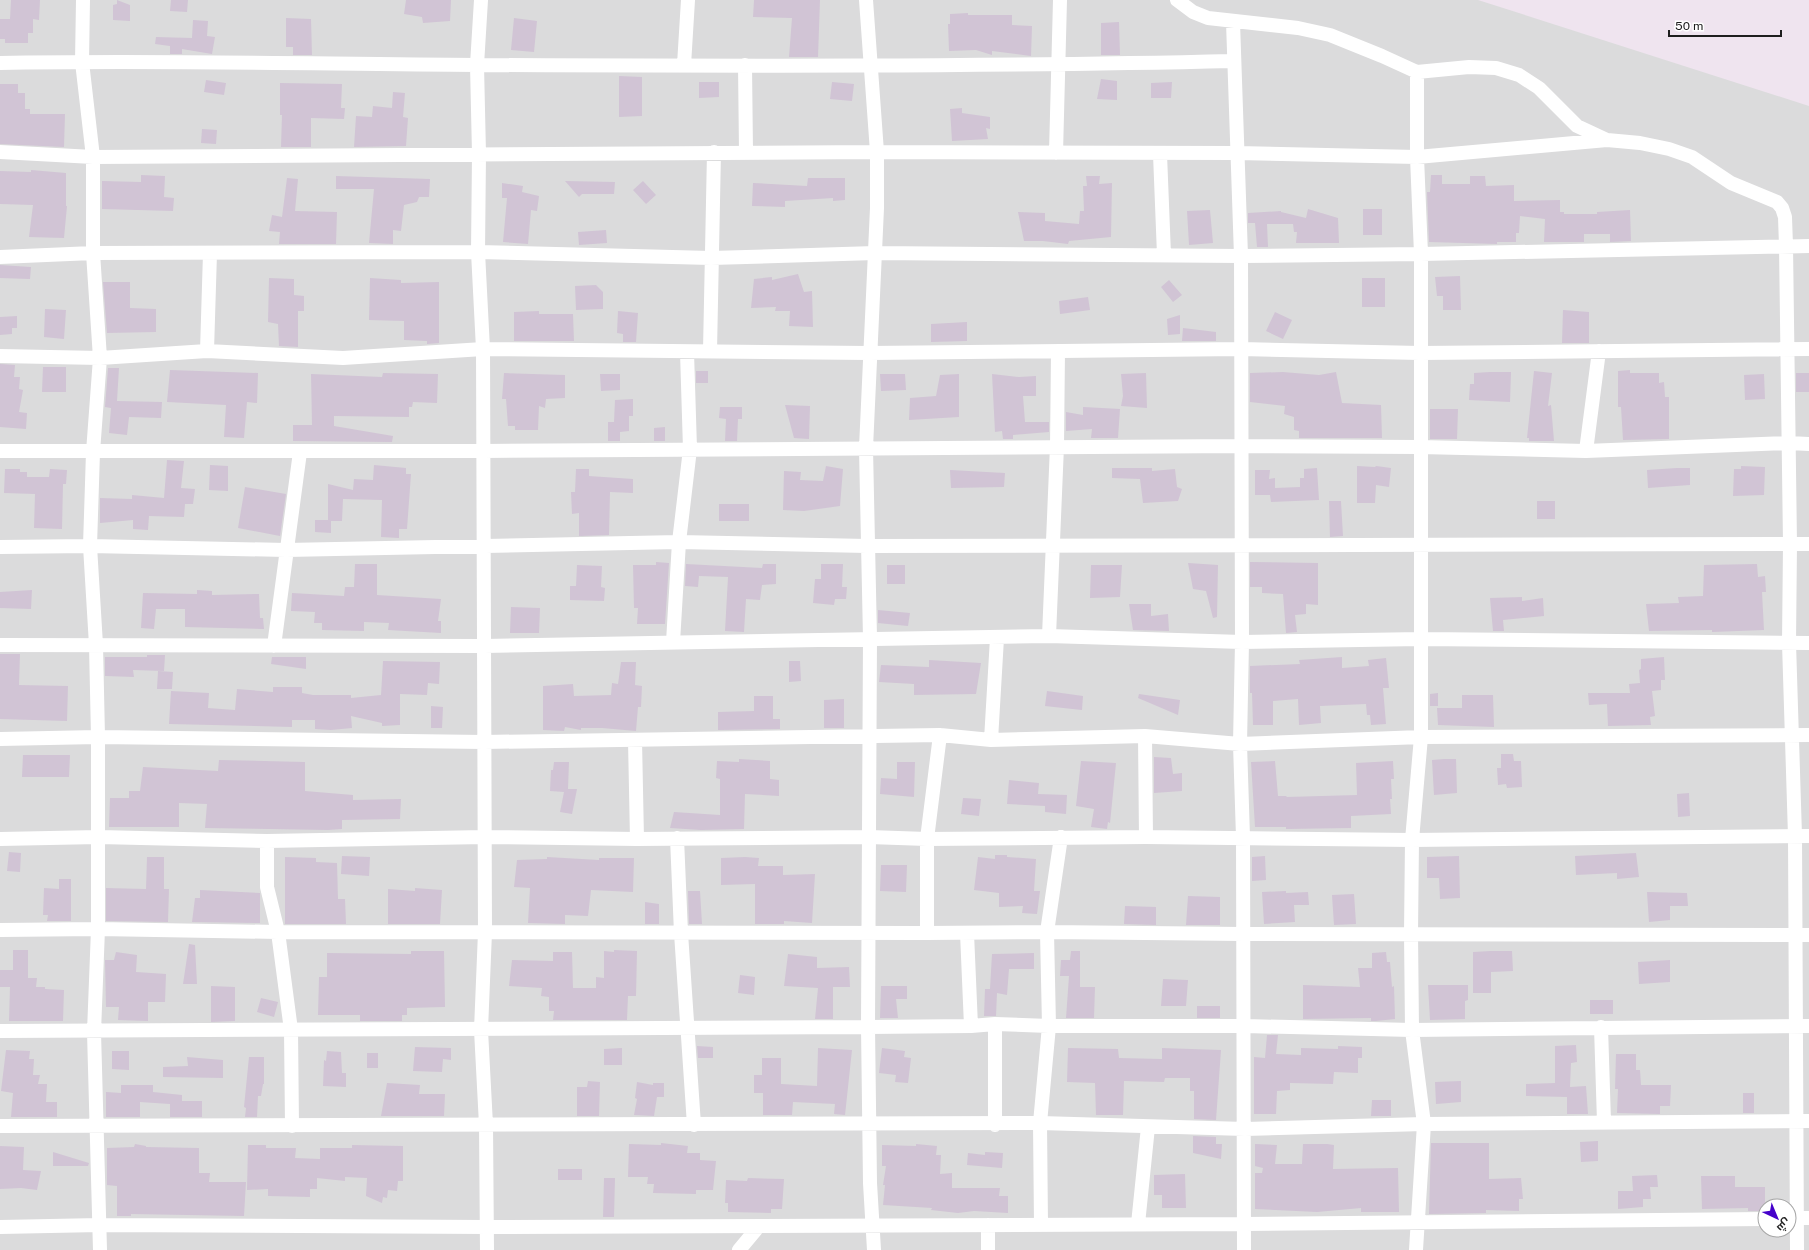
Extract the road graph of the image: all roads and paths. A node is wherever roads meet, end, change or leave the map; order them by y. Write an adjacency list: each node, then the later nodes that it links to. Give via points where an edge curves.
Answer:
1 (83, 0): 9 (street)
2 (481, 0): 11 (street)
3 (688, 0): 12 (street)
4 (866, 0): 14 (street)
5 (1060, 0): 15 (street)
6 (1177, 0): 7 (street, via 1193,12 1208,18)
7 (1232, 22): 8 (street); 16 (street, via 1298,28 1330,35)
8 (1234, 61): 15 (street); 23 (street)
9 (82, 62): 10 (street); 11 (street); 26 (street)
10 (0, 63)
11 (477, 65): 12 (street); 24 (street)
12 (684, 65): 13 (street)
13 (745, 65): 14 (street); 20 (street)
14 (872, 65): 15 (street); 21 (street)
15 (1057, 65): 22 (street)
16 (1417, 72): 17 (street, via 1469,67 1496,68 1519,75 1538,88 1577,126); 27 (street)
17 (1607, 140): 27 (street); 28 (street, via 1640,143 1692,157 1731,183 1771,198 1782,208)
18 (0, 152): 26 (street)
19 (714, 152): 20 (street); 24 (street); 38 (street)
20 (746, 152): 21 (street)
21 (877, 152): 22 (street); 33 (street)
22 (1056, 153): 25 (street)
23 (1236, 153): 25 (street); 27 (street); 36 (street)
24 (480, 154): 26 (street); 30 (street)
25 (1160, 154): 35 (street)
26 (93, 157): 31 (street)
27 (1417, 157): 34 (street)
28 (1786, 246): 29 (street); 34 (street); 41 (street)
29 (1809, 246)
30 (478, 252): 32 (street); 38 (street); 39 (street)
31 (93, 253): 32 (street); 37 (street); 51 (street)
32 (210, 253): 43 (street)
33 (875, 253): 35 (street); 38 (street); 48 (street)
34 (1421, 254): 36 (street); 49 (street)
35 (1164, 255): 36 (street)
36 (1241, 256): 40 (street)
37 (0, 258)
38 (711, 258): 47 (street)
39 (483, 349): 43 (street, via 344,358); 46 (street); 60 (street)
40 (1241, 349): 44 (street); 49 (street); 55 (street)
41 (1787, 349): 42 (street); 45 (street); 52 (street)
42 (1809, 349)
43 (207, 351): 51 (street)
44 (1058, 351): 48 (street); 54 (street)
45 (1599, 351): 49 (street); 61 (street)
46 (687, 352): 47 (street); 58 (street)
47 (710, 352): 48 (street)
48 (869, 353): 57 (street)
49 (1420, 353): 56 (street)
50 (0, 356): 51 (street)
51 (100, 358): 62 (street)
52 (1789, 442): 53 (street); 61 (street); 65 (street)
53 (1809, 444)
54 (1057, 446): 55 (street); 57 (street); 67 (street)
55 (1241, 446): 56 (street); 72 (street)
56 (1420, 447): 61 (street); 68 (street)
57 (866, 448): 58 (street); 71 (street)
58 (690, 450): 60 (street); 64 (street)
59 (0, 451): 62 (street)
60 (483, 451): 63 (street); 70 (street)
61 (1586, 451)
62 (94, 452): 63 (street); 69 (street)
63 (300, 452): 74 (street)
64 (678, 542): 70 (street); 71 (street); 79 (street)
65 (1790, 544): 66 (street); 68 (street); 81 (street)
66 (1809, 544)
67 (1054, 545): 71 (street); 72 (street); 75 (street)
68 (1420, 545): 72 (street); 78 (street)
69 (90, 546): 73 (street); 74 (street); 84 (street)
70 (484, 546): 74 (street); 86 (street)
71 (867, 546): 76 (street)
72 (1242, 546): 80 (street)
73 (0, 547)
74 (286, 550): 85 (street)
75 (1049, 636): 77 (street); 80 (street)
76 (870, 638): 77 (street); 79 (street); 90 (street)
77 (997, 638): 96 (street)
78 (1421, 639): 80 (street); 81 (street); 93 (street)
79 (673, 642): 86 (street)
80 (1242, 642): 98 (street)
81 (1789, 643): 82 (street); 88 (street)
82 (1809, 643)
83 (0, 645): 84 (street)
84 (96, 645): 85 (street); 92 (street)
85 (274, 646): 86 (street)
86 (484, 646): 97 (street)
87 (940, 735): 90 (street); 96 (street); 109 (street)
88 (1793, 735): 89 (street); 93 (street); 99 (street)
89 (1809, 735)
90 (868, 736): 95 (street); 102 (street)
91 (1145, 736): 96 (street); 98 (street); 104 (street)
92 (98, 737): 94 (street); 97 (street); 100 (street)
93 (1421, 737): 98 (street); 110 (street)
94 (0, 739)
95 (635, 740): 97 (street); 108 (street)
96 (991, 740)
97 (484, 742): 101 (street)
98 (1240, 744): 105 (street)
99 (1802, 836): 110 (street); 123 (street)
100 (98, 837): 107 (street); 111 (street); 112 (street)
101 (485, 837): 108 (street); 111 (street); 115 (street)
102 (869, 837): 106 (street); 109 (street); 118 (street)
103 (1061, 837): 104 (street); 109 (street); 116 (street)
104 (1146, 837): 105 (street)
105 (1243, 837): 110 (street); 121 (street)
106 (677, 838): 108 (street); 117 (street)
107 (0, 839)
108 (637, 839)
109 (927, 839): 119 (street)
110 (1412, 840): 122 (street)
111 (267, 841): 114 (street, via 267,887)
112 (98, 929): 113 (street); 114 (street); 136 (street)
113 (0, 930)
114 (278, 932): 115 (street); 132 (street)
115 (485, 932): 117 (street); 133 (street)
116 (1047, 932): 120 (street); 121 (street); 126 (street)
117 (680, 933): 118 (street); 128 (street)
118 (868, 933): 119 (street); 129 (street)
119 (927, 933): 120 (street)
120 (967, 933): 125 (street)
121 (1243, 934): 122 (street); 127 (street)
122 (1411, 934): 123 (street); 134 (street)
123 (1802, 935): 131 (street)
124 (995, 1024): 125 (street); 126 (street); 144 (street)
125 (971, 1026): 129 (street)
126 (1049, 1026): 127 (street); 139 (street)
127 (1245, 1026): 134 (street); 149 (street)
128 (688, 1027): 129 (street); 133 (street); 142 (street)
129 (868, 1027): 143 (street)
130 (1602, 1027): 131 (street); 134 (street); 138 (street)
131 (1803, 1027): 137 (street)
132 (291, 1030): 133 (street); 136 (street); 147 (street)
133 (481, 1030): 141 (street)
134 (1412, 1030): 140 (street)
135 (0, 1031): 136 (street)
136 (94, 1032): 146 (street)
137 (1803, 1121): 138 (street); 150 (street)
138 (1604, 1122): 140 (street)
139 (1040, 1123): 144 (street); 148 (street); 158 (street)
140 (1424, 1124): 149 (street); 152 (street)
141 (486, 1125): 142 (street); 147 (street); 161 (street)
142 (694, 1125): 143 (street)
143 (870, 1125): 144 (street); 153 (street)
144 (995, 1125)
145 (0, 1126): 146 (street)
146 (97, 1126): 147 (street); 156 (street)
147 (292, 1126)
148 (1148, 1127): 149 (street); 154 (street)
149 (1245, 1129): 155 (street)
150 (1798, 1218): 169 (street)
151 (1757, 1219): 152 (street)
152 (1417, 1221): 155 (street); 168 (street)
153 (873, 1224): 157 (street); 159 (street); 165 (street)
154 (1138, 1224): 155 (street); 158 (street)
155 (1244, 1224): 167 (street)
156 (100, 1225): 160 (street); 161 (street); 162 (street)
157 (988, 1225): 158 (street); 166 (street)
158 (1041, 1225)
159 (759, 1226): 161 (street); 164 (street)
160 (0, 1227)
161 (487, 1227): 163 (street)
162 (100, 1250)
163 (487, 1250)
164 (739, 1250)
165 (874, 1250)
166 (988, 1250)
167 (1244, 1250)
168 (1416, 1250)
169 (1797, 1250)

